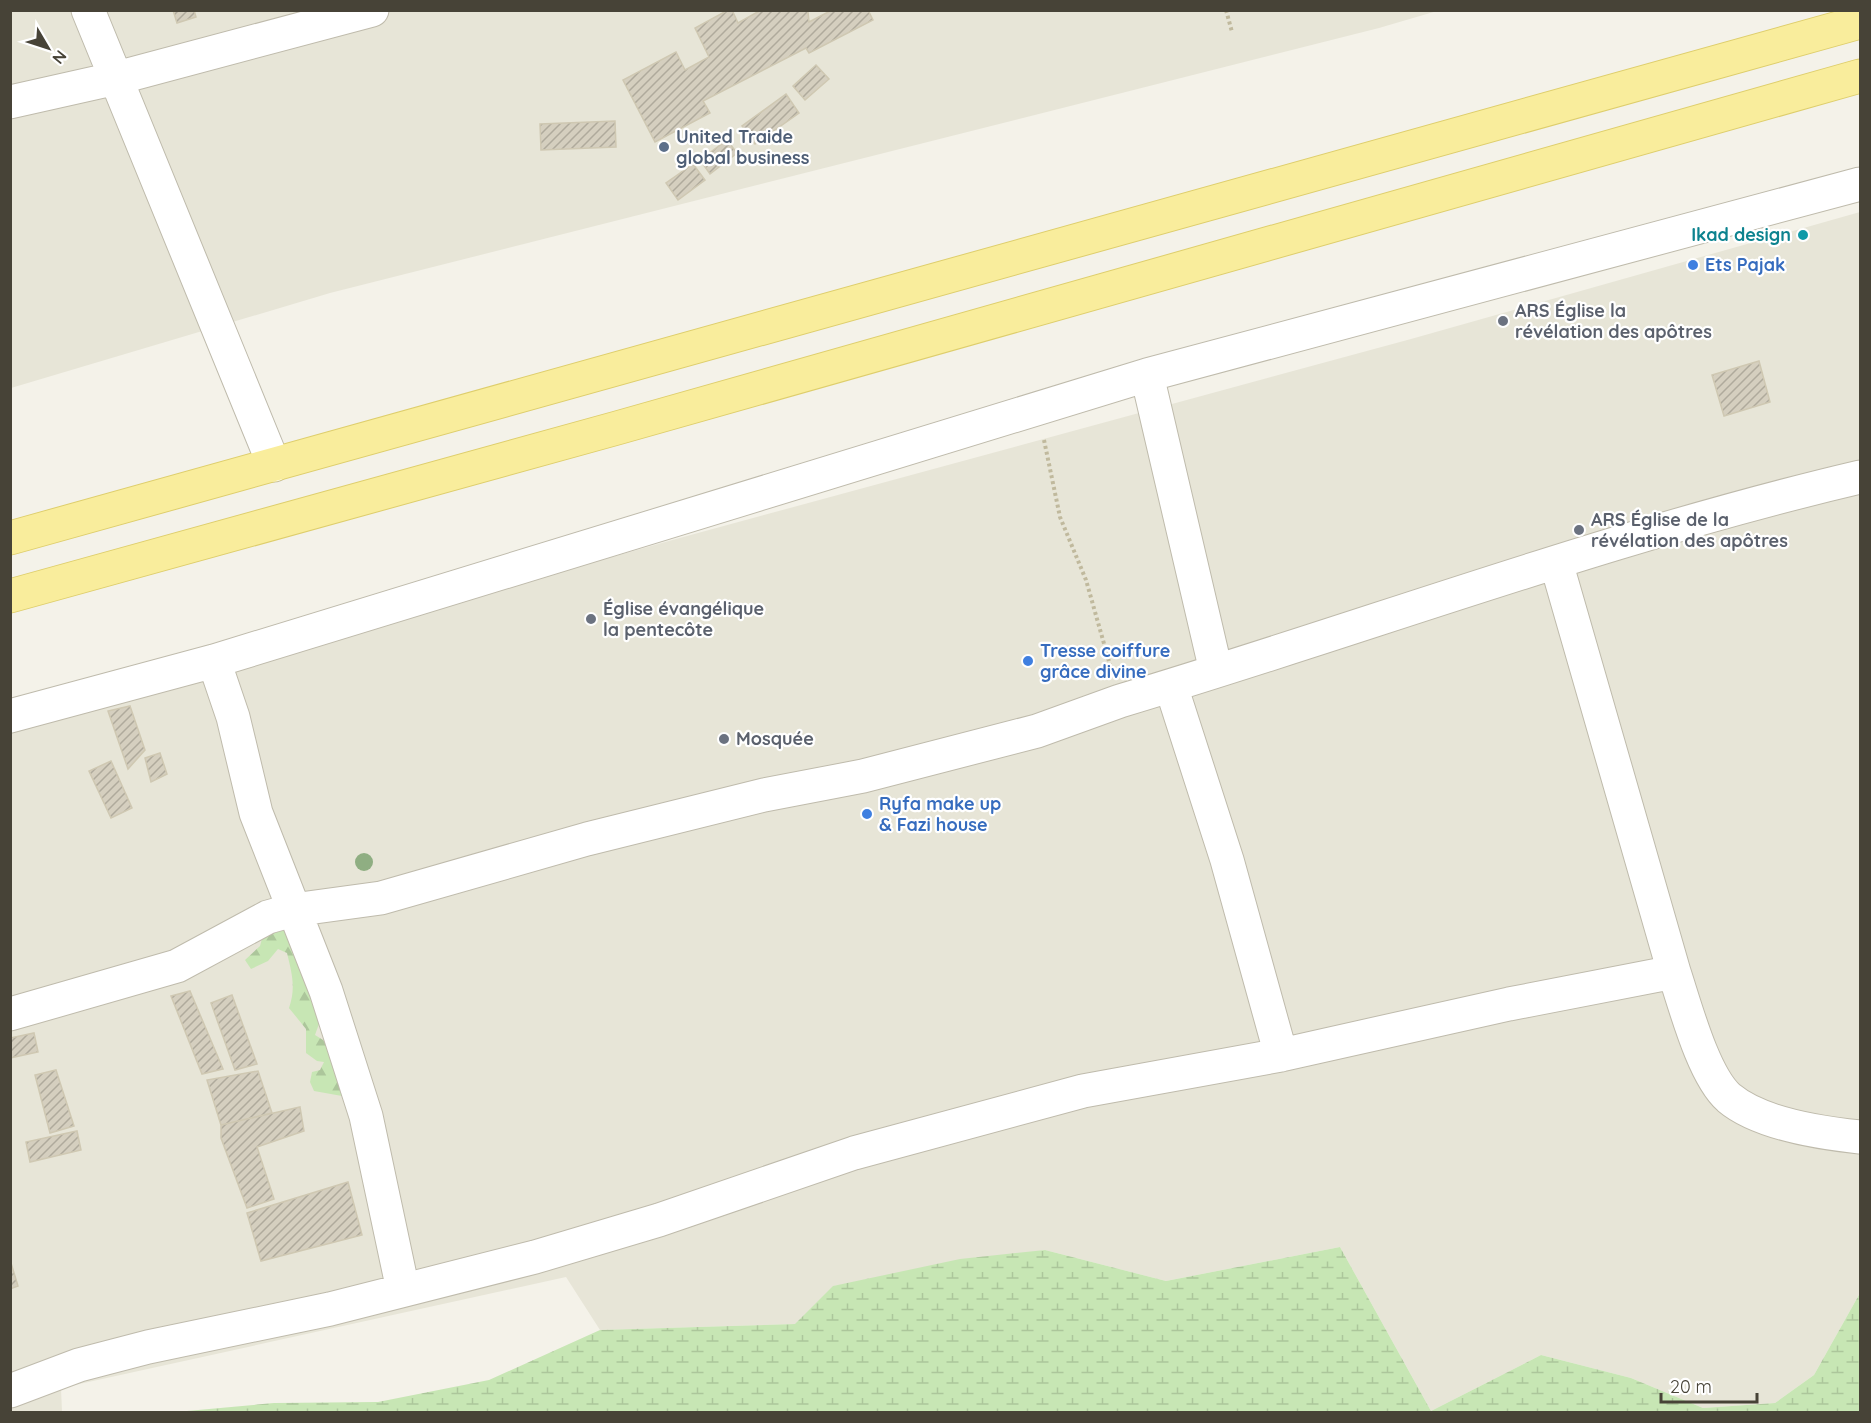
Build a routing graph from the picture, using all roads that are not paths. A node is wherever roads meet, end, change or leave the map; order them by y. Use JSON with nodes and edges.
{"nodes":[{"id":1,"x":88,"y":10,"type":"edge"},
{"id":2,"x":372,"y":10,"type":"edge"},
{"id":3,"x":1860,"y":22,"type":"edge"},
{"id":4,"x":1860,"y":76,"type":"edge"},
{"id":5,"x":117,"y":78,"type":"junction"},
{"id":6,"x":10,"y":102,"type":"edge"},
{"id":7,"x":1860,"y":184,"type":"edge"},
{"id":8,"x":1147,"y":375,"type":"junction"},
{"id":9,"x":274,"y":465,"type":"junction"},
{"id":10,"x":1860,"y":477,"type":"edge"},
{"id":11,"x":10,"y":538,"type":"edge"},
{"id":12,"x":1556,"y":562,"type":"junction"},
{"id":13,"x":10,"y":596,"type":"edge"},
{"id":14,"x":214,"y":661,"type":"junction"},
{"id":15,"x":1216,"y":671,"type":"junction"},
{"id":16,"x":1171,"y":686,"type":"junction"},
{"id":17,"x":10,"y":716,"type":"edge"},
{"id":18,"x":293,"y":910,"type":"junction"},
{"id":19,"x":1674,"y":972,"type":"junction"},
{"id":20,"x":10,"y":1014,"type":"edge"},
{"id":21,"x":1281,"y":1055,"type":"junction"},
{"id":22,"x":1860,"y":1137,"type":"edge"},
{"id":23,"x":403,"y":1290,"type":"junction"},
{"id":24,"x":10,"y":1391,"type":"edge"}],
"edges":[{"from":1,"to":5,"type":"street"},
{"from":2,"to":5,"type":"street"},
{"from":3,"to":9,"type":"main road"},
{"from":4,"to":13,"type":"main road"},
{"from":5,"to":6,"type":"street"},
{"from":5,"to":9,"type":"street"},
{"from":7,"to":8,"type":"street"},
{"from":8,"to":14,"type":"street"},
{"from":8,"to":15,"type":"street"},
{"from":9,"to":11,"type":"main road"},
{"from":10,"to":12,"type":"street"},
{"from":12,"to":15,"type":"street"},
{"from":12,"to":19,"type":"street"},
{"from":14,"to":17,"type":"street"},
{"from":14,"to":18,"type":"street"},
{"from":15,"to":16,"type":"street"},
{"from":16,"to":18,"type":"street"},
{"from":16,"to":21,"type":"street"},
{"from":18,"to":20,"type":"street"},
{"from":18,"to":23,"type":"street"},
{"from":19,"to":21,"type":"street"},
{"from":19,"to":22,"type":"street"},
{"from":21,"to":23,"type":"street"},
{"from":23,"to":24,"type":"street"}]}
